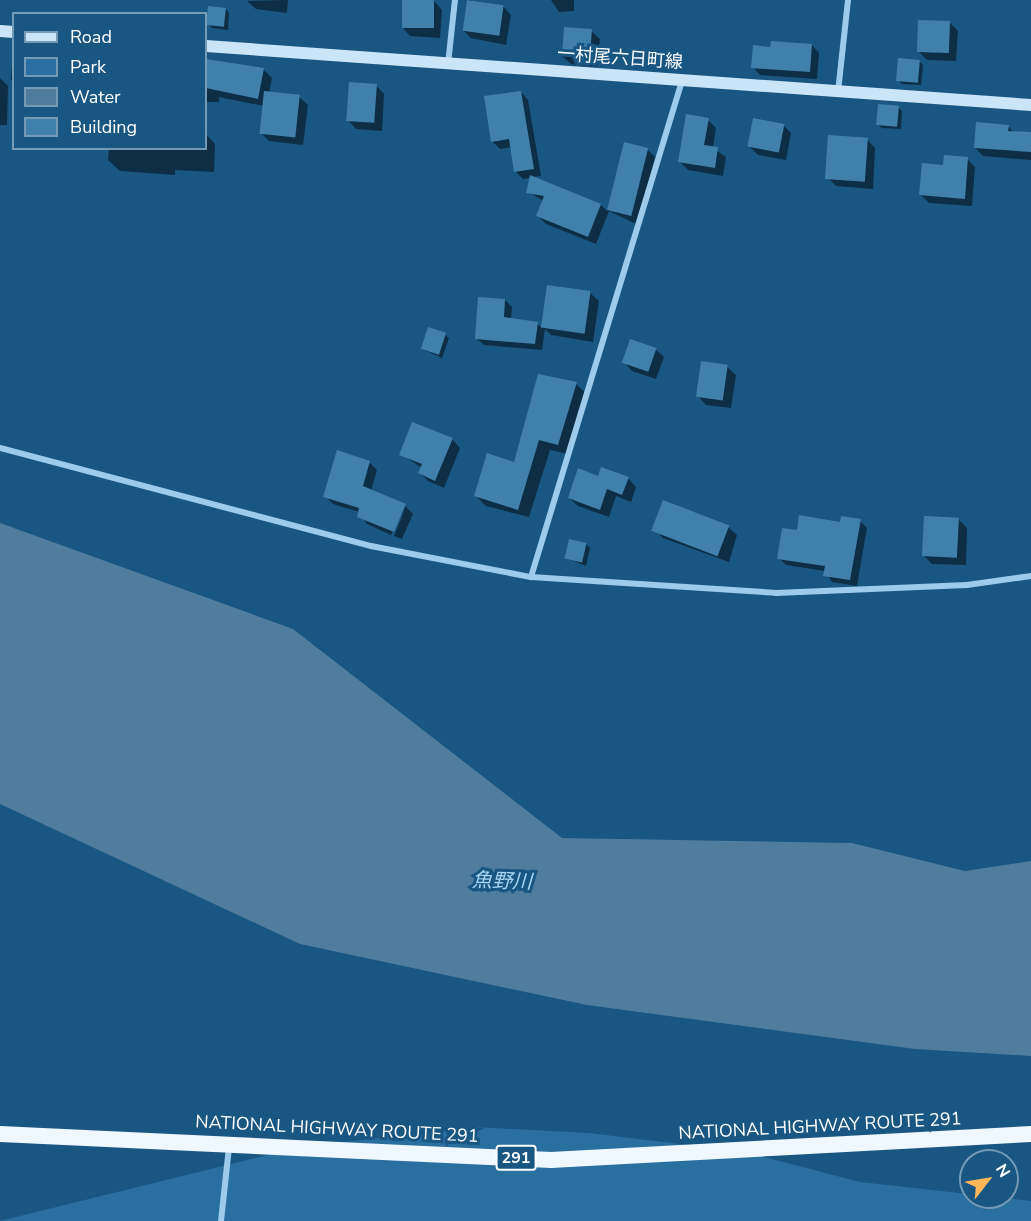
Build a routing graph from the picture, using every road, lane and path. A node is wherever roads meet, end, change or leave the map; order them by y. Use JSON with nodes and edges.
{"nodes":[{"id":1,"x":455,"y":0,"type":"edge"},
{"id":2,"x":848,"y":0,"type":"edge"},
{"id":3,"x":207,"y":46,"type":"edge"},
{"id":4,"x":448,"y":64,"type":"junction"},
{"id":5,"x":681,"y":81,"type":"junction"},
{"id":6,"x":838,"y":92,"type":"junction"},
{"id":7,"x":1031,"y":105,"type":"edge"},
{"id":8,"x":0,"y":448,"type":"edge"},
{"id":9,"x":1031,"y":576,"type":"edge"},
{"id":10,"x":531,"y":577,"type":"junction"},
{"id":11,"x":0,"y":1134,"type":"edge"},
{"id":12,"x":1031,"y":1134,"type":"edge"},
{"id":13,"x":230,"y":1144,"type":"junction"},
{"id":14,"x":220,"y":1221,"type":"edge"}],
"edges":[{"from":1,"to":4,"type":"street"},
{"from":2,"to":6,"type":"street"},
{"from":3,"to":4,"type":"main road","name":"一村尾六日町線"},
{"from":4,"to":5,"type":"main road","name":"一村尾六日町線"},
{"from":5,"to":6,"type":"main road","name":"一村尾六日町線"},
{"from":5,"to":10,"type":"street"},
{"from":6,"to":7,"type":"main road","name":"一村尾六日町線"},
{"from":8,"to":10,"type":"street"},
{"from":9,"to":10,"type":"street"},
{"from":11,"to":13,"type":"highway","name":"NATIONAL HIGHWAY ROUTE 291","number":"291"},
{"from":12,"to":13,"type":"highway","name":"NATIONAL HIGHWAY ROUTE 291","number":"291"},
{"from":13,"to":14,"type":"street"}]}
